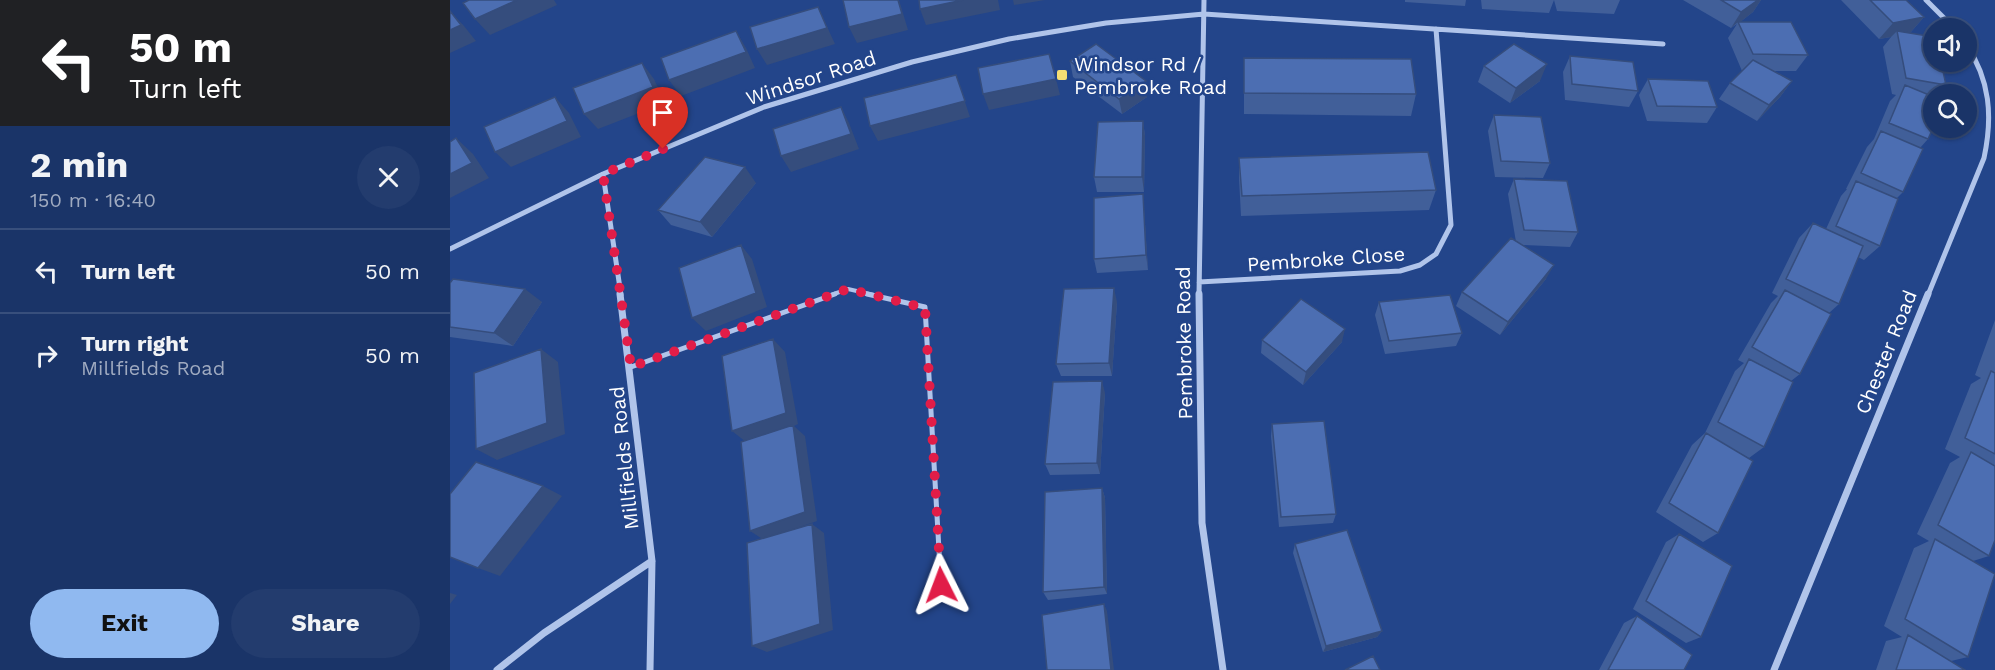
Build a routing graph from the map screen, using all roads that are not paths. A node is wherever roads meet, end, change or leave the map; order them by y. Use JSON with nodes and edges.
{"nodes":[{"id":1,"x":1204,"y":0,"type":"edge"},
{"id":2,"x":1926,"y":0,"type":"edge"},
{"id":3,"x":1204,"y":14,"type":"junction"},
{"id":4,"x":1944,"y":18,"type":"edge"},
{"id":5,"x":1436,"y":29,"type":"junction"},
{"id":6,"x":1663,"y":44,"type":"dead end"},
{"id":7,"x":1977,"y":58,"type":"edge"},
{"id":8,"x":603,"y":174,"type":"junction"},
{"id":9,"x":450,"y":249,"type":"edge"},
{"id":10,"x":1199,"y":282,"type":"junction"},
{"id":11,"x":631,"y":367,"type":"junction"},
{"id":12,"x":652,"y":561,"type":"junction"},
{"id":13,"x":941,"y":585,"type":"dead end"},
{"id":14,"x":497,"y":670,"type":"edge"},
{"id":15,"x":650,"y":670,"type":"edge"},
{"id":16,"x":1223,"y":670,"type":"edge"},
{"id":17,"x":1774,"y":670,"type":"edge"}],
"edges":[{"from":1,"to":3,"type":"street","name":"Pembroke Road"},
{"from":2,"to":4,"type":"street"},
{"from":3,"to":5,"type":"street"},
{"from":3,"to":8,"type":"street","name":"Windsor Road"},
{"from":3,"to":10,"type":"street","name":"Pembroke Road"},
{"from":5,"to":6,"type":"street"},
{"from":5,"to":10,"type":"street","name":"Pembroke Close"},
{"from":7,"to":17,"type":"street","name":"Chester Road"},
{"from":8,"to":9,"type":"street","name":"Windsor Road"},
{"from":8,"to":11,"type":"street","name":"Millfields Road"},
{"from":10,"to":16,"type":"street","name":"Pembroke Road"},
{"from":11,"to":12,"type":"street","name":"Millfields Road"},
{"from":11,"to":13,"type":"lane"},
{"from":12,"to":14,"type":"street"},
{"from":12,"to":15,"type":"street","name":"Millfields Road"}]}
